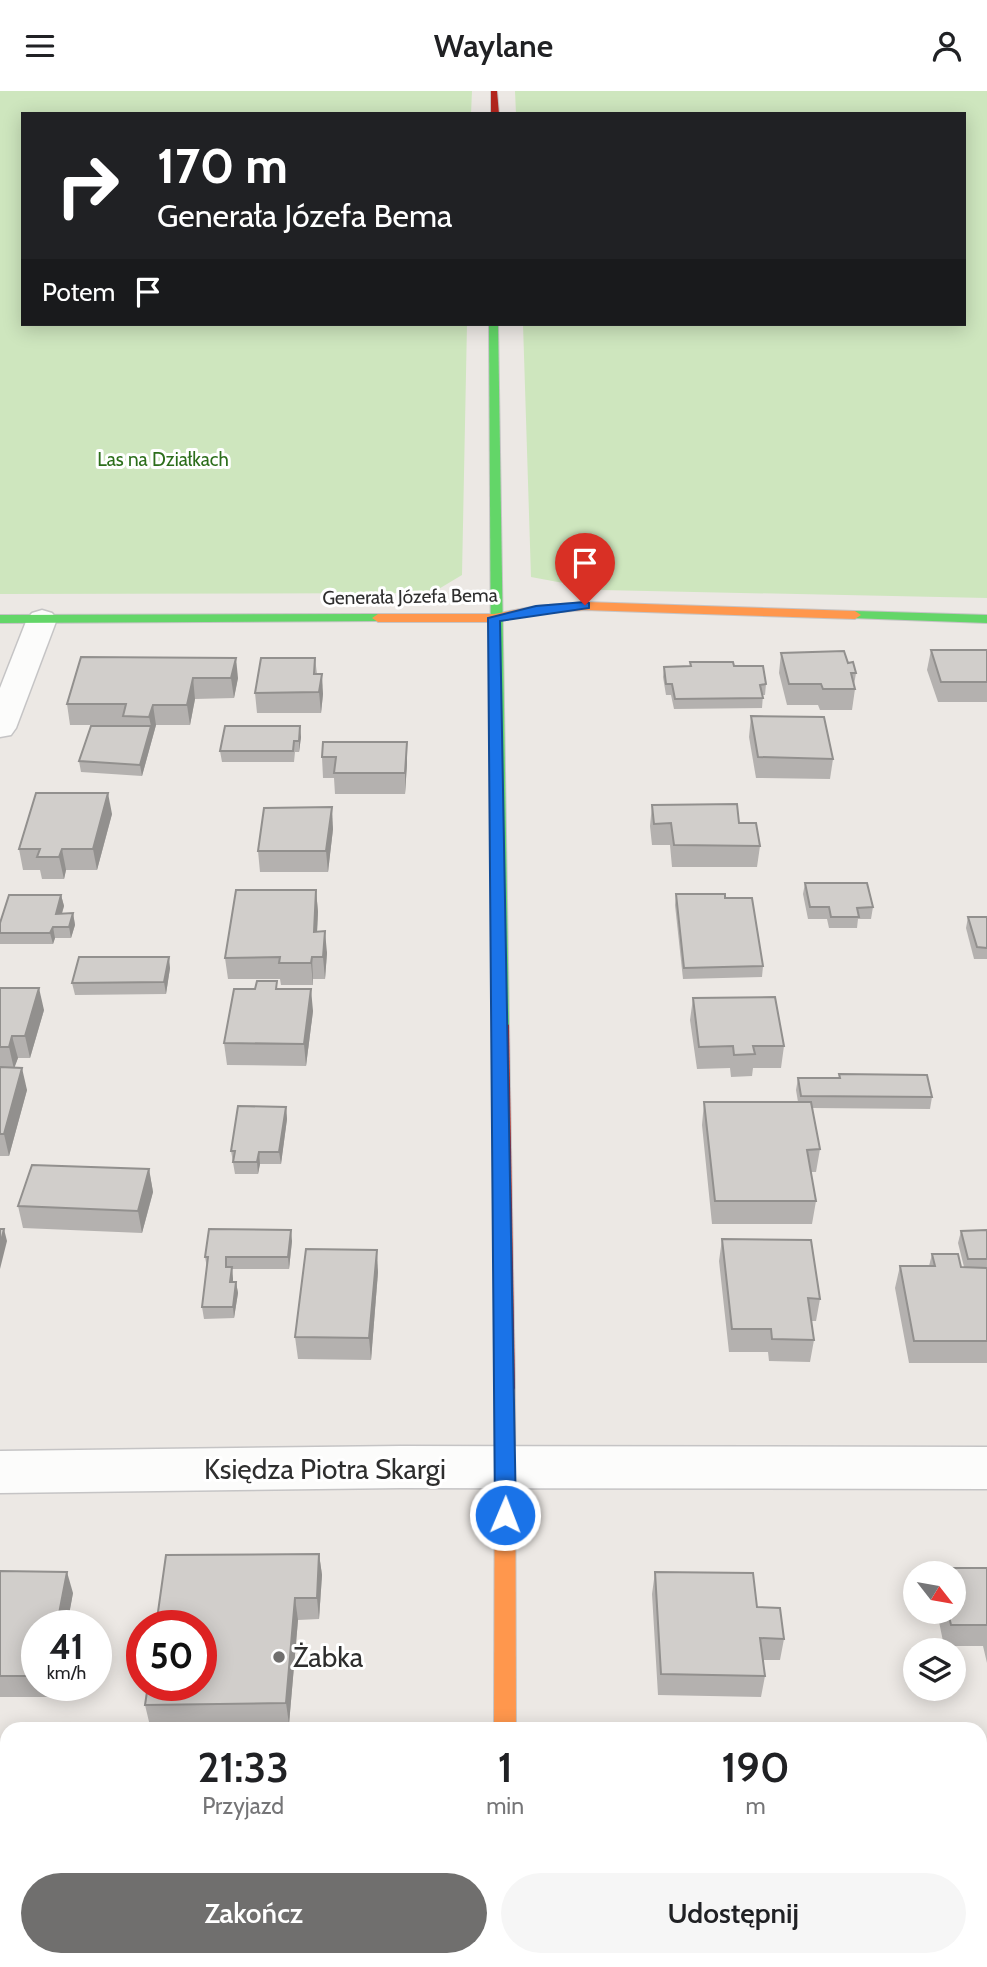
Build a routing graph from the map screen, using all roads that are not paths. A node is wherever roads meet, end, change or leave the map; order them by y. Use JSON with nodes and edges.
{"nodes":[{"id":1,"x":495,"y":91,"type":"edge"},
{"id":2,"x":495,"y":112,"type":"edge"},
{"id":3,"x":492,"y":326,"type":"edge"},
{"id":4,"x":494,"y":618,"type":"junction"},
{"id":5,"x":0,"y":619,"type":"edge"},
{"id":6,"x":42,"y":619,"type":"junction"},
{"id":7,"x":987,"y":619,"type":"edge"},
{"id":8,"x":0,"y":728,"type":"edge"},
{"id":9,"x":506,"y":1467,"type":"junction"},
{"id":10,"x":987,"y":1468,"type":"edge"},
{"id":11,"x":0,"y":1472,"type":"edge"},
{"id":12,"x":505,"y":1722,"type":"edge"}],
"edges":[{"from":1,"to":2,"type":"main road"},
{"from":3,"to":4,"type":"main road"},
{"from":4,"to":6,"type":"main road","name":"Generała Józefa Bema"},
{"from":4,"to":7,"type":"main road","name":"Generała Józefa Bema"},
{"from":4,"to":9,"type":"main road"},
{"from":5,"to":6,"type":"main road","name":"Generała Józefa Bema"},
{"from":6,"to":8,"type":"street"},
{"from":9,"to":10,"type":"street","name":"Księdza Piotra Skargi"},
{"from":9,"to":11,"type":"street","name":"Księdza Piotra Skargi"},
{"from":9,"to":12,"type":"main road"}]}
